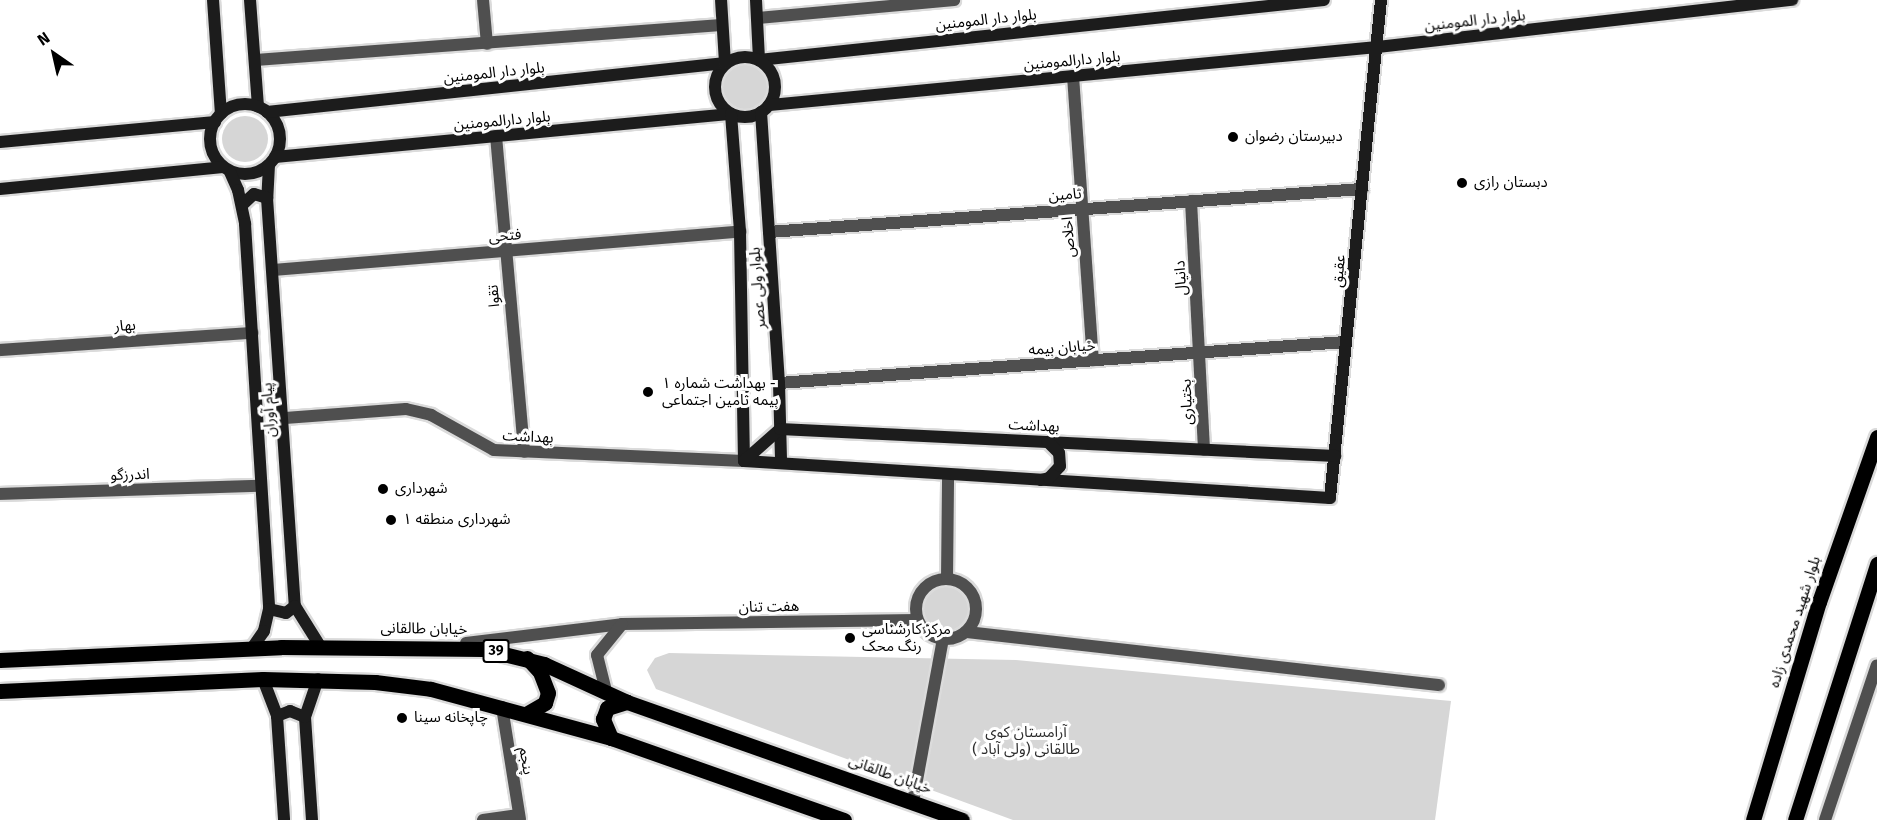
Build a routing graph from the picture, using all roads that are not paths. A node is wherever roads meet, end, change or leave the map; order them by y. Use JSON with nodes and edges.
{"nodes":[{"id":1,"x":213,"y":0,"type":"edge"},
{"id":2,"x":250,"y":0,"type":"edge"},
{"id":3,"x":483,"y":0,"type":"edge"},
{"id":4,"x":721,"y":0,"type":"edge"},
{"id":5,"x":756,"y":0,"type":"edge"},
{"id":6,"x":954,"y":0,"type":"edge"},
{"id":7,"x":1324,"y":0,"type":"edge"},
{"id":8,"x":1381,"y":0,"type":"edge"},
{"id":9,"x":1792,"y":0,"type":"edge"},
{"id":10,"x":864,"y":4,"type":"edge"},
{"id":11,"x":758,"y":18,"type":"junction"},
{"id":12,"x":722,"y":25,"type":"junction"},
{"id":13,"x":487,"y":44,"type":"junction"},
{"id":14,"x":1377,"y":47,"type":"junction"},
{"id":15,"x":255,"y":60,"type":"junction"},
{"id":16,"x":759,"y":60,"type":"junction"},
{"id":17,"x":725,"y":63,"type":"junction"},
{"id":18,"x":1073,"y":76,"type":"junction"},
{"id":19,"x":765,"y":108,"type":"junction"},
{"id":20,"x":263,"y":110,"type":"junction"},
{"id":21,"x":731,"y":114,"type":"junction"},
{"id":22,"x":218,"y":118,"type":"junction"},
{"id":23,"x":496,"y":136,"type":"junction"},
{"id":24,"x":0,"y":142,"type":"edge"},
{"id":25,"x":272,"y":161,"type":"junction"},
{"id":26,"x":227,"y":169,"type":"junction"},
{"id":27,"x":0,"y":189,"type":"edge"},
{"id":28,"x":1362,"y":189,"type":"junction"},
{"id":29,"x":267,"y":198,"type":"junction"},
{"id":30,"x":1191,"y":201,"type":"junction"},
{"id":31,"x":242,"y":205,"type":"junction"},
{"id":32,"x":1082,"y":209,"type":"junction"},
{"id":33,"x":740,"y":232,"type":"junction"},
{"id":34,"x":769,"y":232,"type":"junction"},
{"id":35,"x":505,"y":251,"type":"junction"},
{"id":36,"x":273,"y":270,"type":"junction"},
{"id":37,"x":252,"y":333,"type":"junction"},
{"id":38,"x":1347,"y":342,"type":"junction"},
{"id":39,"x":0,"y":350,"type":"edge"},
{"id":40,"x":1201,"y":353,"type":"junction"},
{"id":41,"x":1093,"y":360,"type":"junction"},
{"id":42,"x":779,"y":383,"type":"junction"},
{"id":43,"x":285,"y":418,"type":"junction"},
{"id":44,"x":780,"y":429,"type":"junction"},
{"id":45,"x":1877,"y":437,"type":"edge"},
{"id":46,"x":1048,"y":442,"type":"junction"},
{"id":47,"x":1204,"y":450,"type":"junction"},
{"id":48,"x":524,"y":452,"type":"junction"},
{"id":49,"x":1335,"y":456,"type":"junction"},
{"id":50,"x":744,"y":460,"type":"junction"},
{"id":51,"x":781,"y":462,"type":"junction"},
{"id":52,"x":948,"y":475,"type":"junction"},
{"id":53,"x":1040,"y":480,"type":"junction"},
{"id":54,"x":261,"y":486,"type":"junction"},
{"id":55,"x":0,"y":494,"type":"edge"},
{"id":56,"x":1330,"y":498,"type":"joint"},
{"id":57,"x":1877,"y":564,"type":"edge"},
{"id":58,"x":947,"y":579,"type":"junction"},
{"id":59,"x":295,"y":606,"type":"junction"},
{"id":60,"x":269,"y":609,"type":"junction"},
{"id":61,"x":917,"y":620,"type":"junction"},
{"id":62,"x":622,"y":624,"type":"junction"},
{"id":63,"x":966,"y":632,"type":"junction"},
{"id":64,"x":943,"y":639,"type":"junction"},
{"id":65,"x":321,"y":646,"type":"junction"},
{"id":66,"x":442,"y":646,"type":"junction"},
{"id":67,"x":252,"y":648,"type":"junction"},
{"id":68,"x":527,"y":658,"type":"junction"},
{"id":69,"x":0,"y":660,"type":"edge"},
{"id":70,"x":1877,"y":665,"type":"edge"},
{"id":71,"x":263,"y":679,"type":"junction"},
{"id":72,"x":318,"y":679,"type":"junction"},
{"id":73,"x":1439,"y":685,"type":"dead end"},
{"id":74,"x":0,"y":691,"type":"edge"},
{"id":75,"x":606,"y":691,"type":"junction"},
{"id":76,"x":627,"y":702,"type":"junction"},
{"id":77,"x":502,"y":707,"type":"junction"},
{"id":78,"x":528,"y":713,"type":"junction"},
{"id":79,"x":277,"y":716,"type":"junction"},
{"id":80,"x":305,"y":717,"type":"junction"},
{"id":81,"x":611,"y":738,"type":"junction"},
{"id":82,"x":913,"y":802,"type":"junction"},
{"id":83,"x":520,"y":818,"type":"edge"},
{"id":84,"x":284,"y":820,"type":"edge"},
{"id":85,"x":312,"y":820,"type":"edge"},
{"id":86,"x":483,"y":820,"type":"edge"},
{"id":87,"x":844,"y":820,"type":"edge"},
{"id":88,"x":962,"y":820,"type":"edge"},
{"id":89,"x":1753,"y":820,"type":"edge"},
{"id":90,"x":1795,"y":820,"type":"edge"},
{"id":91,"x":1825,"y":820,"type":"edge"}],
"edges":[{"from":1,"to":22,"type":"street"},
{"from":2,"to":15,"type":"street"},
{"from":3,"to":13,"type":"street"},
{"from":4,"to":12,"type":"street"},
{"from":5,"to":11,"type":"street"},
{"from":6,"to":10,"type":"street"},
{"from":7,"to":16,"type":"street","name":"بلوار دار المومنین"},
{"from":8,"to":14,"type":"street","name":"عقیق"},
{"from":9,"to":14,"type":"street","name":"بلوار دار المومنین"},
{"from":10,"to":11,"type":"street"},
{"from":11,"to":16,"type":"street"},
{"from":12,"to":13,"type":"street"},
{"from":12,"to":17,"type":"street"},
{"from":13,"to":15,"type":"street"},
{"from":14,"to":18,"type":"street","name":"بلوار دارالمومنین"},
{"from":14,"to":28,"type":"street","name":"عقیق"},
{"from":15,"to":20,"type":"street"},
{"from":16,"to":17,"type":"street"},
{"from":16,"to":19,"type":"street"},
{"from":17,"to":20,"type":"street","name":"بلوار دار المومنین"},
{"from":17,"to":21,"type":"street"},
{"from":18,"to":19,"type":"street","name":"بلوار دارالمومنین"},
{"from":18,"to":32,"type":"street","name":"اخلاص"},
{"from":19,"to":21,"type":"street"},
{"from":19,"to":34,"type":"street","name":"بلوار ولی عصر"},
{"from":20,"to":22,"type":"street"},
{"from":20,"to":25,"type":"street"},
{"from":21,"to":23,"type":"street","name":"بلوار دارالمومنین"},
{"from":21,"to":33,"type":"street","name":"بلوار ولی عصر"},
{"from":22,"to":24,"type":"street"},
{"from":22,"to":26,"type":"street"},
{"from":23,"to":25,"type":"street","name":"بلوار دارالمومنین"},
{"from":23,"to":35,"type":"street","name":"تقوا"},
{"from":25,"to":26,"type":"street"},
{"from":25,"to":29,"type":"street","name":"پیام آوران"},
{"from":26,"to":27,"type":"street"},
{"from":26,"to":31,"type":"street","name":"پیام آوران"},
{"from":28,"to":30,"type":"street","name":"تامین"},
{"from":28,"to":38,"type":"street","name":"عقیق"},
{"from":29,"to":31,"type":"street"},
{"from":29,"to":36,"type":"street","name":"پیام آوران"},
{"from":30,"to":32,"type":"street","name":"تامین"},
{"from":30,"to":40,"type":"street","name":"دانیال"},
{"from":31,"to":37,"type":"street","name":"پیام آوران"},
{"from":32,"to":34,"type":"street","name":"تامین"},
{"from":32,"to":41,"type":"street","name":"اخلاص"},
{"from":33,"to":35,"type":"street","name":"فتحی"},
{"from":33,"to":50,"type":"street","name":"بلوار ولی عصر"},
{"from":34,"to":42,"type":"street","name":"بلوار ولی عصر"},
{"from":35,"to":36,"type":"street","name":"فتحی"},
{"from":35,"to":48,"type":"street","name":"تقوا"},
{"from":36,"to":43,"type":"street","name":"پیام آوران"},
{"from":37,"to":39,"type":"street","name":"بهار"},
{"from":37,"to":54,"type":"street","name":"پیام آوران"},
{"from":38,"to":40,"type":"street","name":"خیابان بیمه"},
{"from":38,"to":49,"type":"street","name":"عقیق"},
{"from":40,"to":41,"type":"street","name":"خیابان بیمه"},
{"from":40,"to":47,"type":"street","name":"بختیاری"},
{"from":41,"to":42,"type":"street","name":"خیابان بیمه"},
{"from":42,"to":44,"type":"street","name":"بلوار ولی عصر"},
{"from":43,"to":48,"type":"street","name":"بهداشت"},
{"from":43,"to":59,"type":"street","name":"پیام آوران"},
{"from":44,"to":46,"type":"street","name":"بهداشت"},
{"from":44,"to":50,"type":"street"},
{"from":44,"to":51,"type":"street","name":"بلوار ولی عصر"},
{"from":45,"to":89,"type":"main road","name":"بلوار شهید محمدی زاده"},
{"from":46,"to":47,"type":"street","name":"بهداشت"},
{"from":46,"to":53,"type":"street"},
{"from":47,"to":49,"type":"street","name":"بهداشت"},
{"from":48,"to":50,"type":"street","name":"بهداشت"},
{"from":49,"to":56,"type":"street","name":"عقیق"},
{"from":50,"to":51,"type":"street","name":"بهداشت"},
{"from":51,"to":52,"type":"street","name":"بهداشت"},
{"from":52,"to":53,"type":"street","name":"بهداشت"},
{"from":52,"to":58,"type":"street"},
{"from":53,"to":56,"type":"street","name":"بهداشت"},
{"from":54,"to":55,"type":"street","name":"اندرزگو"},
{"from":54,"to":60,"type":"street","name":"پیام آوران"},
{"from":57,"to":90,"type":"main road"},
{"from":58,"to":61,"type":"street"},
{"from":58,"to":63,"type":"street"},
{"from":59,"to":60,"type":"street"},
{"from":59,"to":65,"type":"street","name":"پیام آوران"},
{"from":60,"to":67,"type":"street","name":"پیام آوران"},
{"from":61,"to":62,"type":"street","name":"هفت تنان"},
{"from":61,"to":64,"type":"street"},
{"from":62,"to":66,"type":"street","name":"هفت تنان"},
{"from":62,"to":75,"type":"street"},
{"from":63,"to":64,"type":"street"},
{"from":63,"to":73,"type":"street"},
{"from":64,"to":82,"type":"street"},
{"from":65,"to":66,"type":"main road","name":"خیابان طالقانی","number":"39"},
{"from":65,"to":67,"type":"main road","name":"خیابان طالقانی","number":"39"},
{"from":66,"to":68,"type":"main road","name":"خیابان طالقانی","number":"39"},
{"from":67,"to":69,"type":"main road","name":"خیابان طالقانی","number":"39"},
{"from":68,"to":75,"type":"main road","name":"خیابان طالقانی","number":"39"},
{"from":68,"to":78,"type":"main road"},
{"from":70,"to":91,"type":"street"},
{"from":71,"to":72,"type":"main road"},
{"from":71,"to":74,"type":"main road"},
{"from":71,"to":79,"type":"street"},
{"from":72,"to":77,"type":"main road"},
{"from":72,"to":80,"type":"street"},
{"from":75,"to":76,"type":"main road","name":"خیابان طالقانی","number":"39"},
{"from":76,"to":81,"type":"main road"},
{"from":76,"to":82,"type":"main road","name":"خیابان طالقانی","number":"39"},
{"from":77,"to":78,"type":"main road"},
{"from":77,"to":83,"type":"street","name":"پنجم"},
{"from":78,"to":81,"type":"main road"},
{"from":79,"to":80,"type":"street"},
{"from":79,"to":84,"type":"street"},
{"from":80,"to":85,"type":"street"},
{"from":81,"to":87,"type":"main road"},
{"from":82,"to":88,"type":"main road","name":"خیابان طالقانی","number":"39"},
{"from":83,"to":86,"type":"street"}]}
